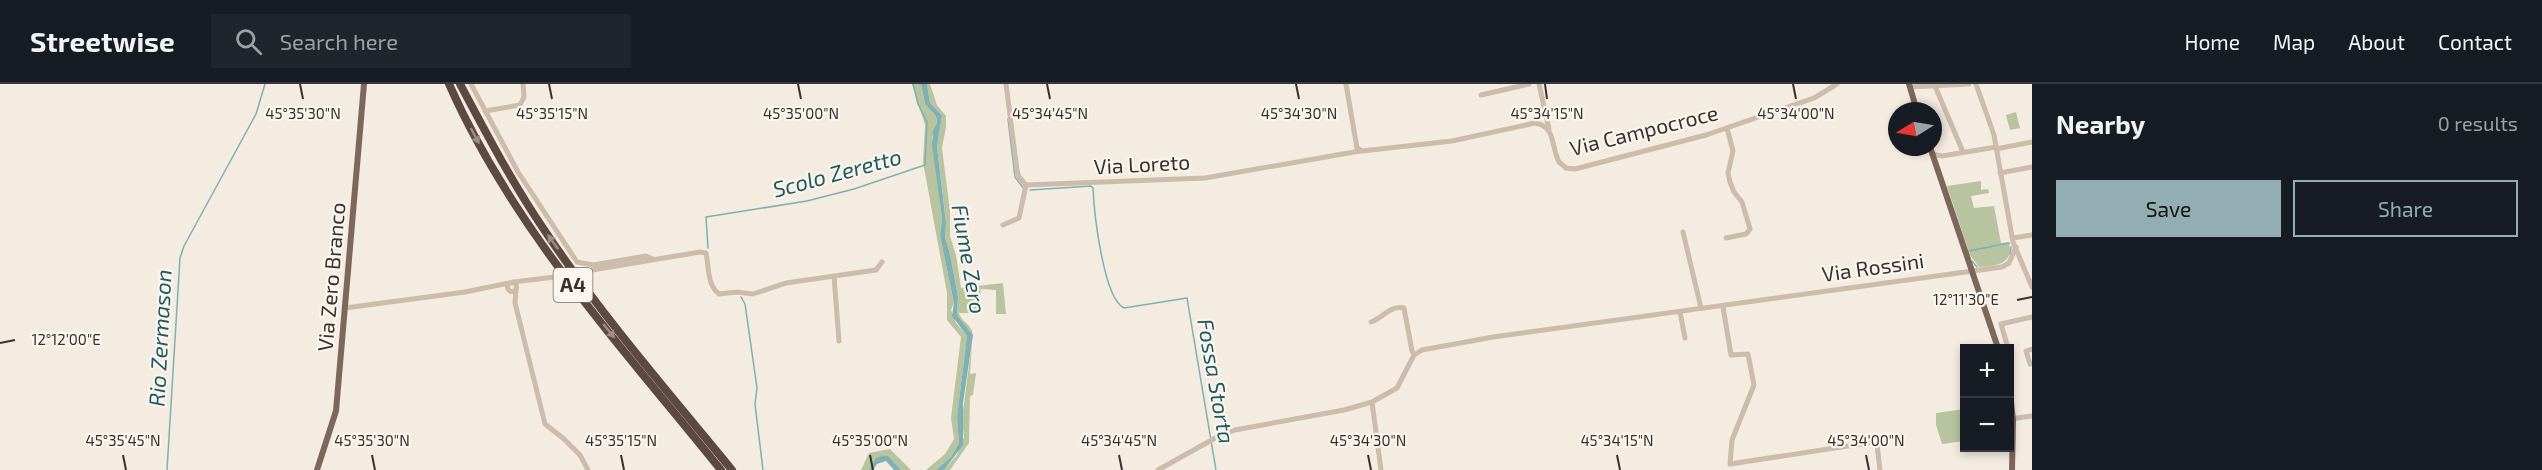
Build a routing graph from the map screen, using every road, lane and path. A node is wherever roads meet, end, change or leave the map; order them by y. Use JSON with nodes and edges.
{"nodes":[{"id":1,"x":364,"y":84,"type":"edge"},
{"id":2,"x":449,"y":84,"type":"edge"},
{"id":3,"x":460,"y":84,"type":"edge"},
{"id":4,"x":471,"y":84,"type":"edge"},
{"id":5,"x":523,"y":84,"type":"edge"},
{"id":6,"x":1346,"y":84,"type":"edge"},
{"id":7,"x":1529,"y":84,"type":"edge"},
{"id":8,"x":1539,"y":84,"type":"edge"},
{"id":9,"x":1837,"y":84,"type":"edge"},
{"id":10,"x":1968,"y":84,"type":"edge"},
{"id":11,"x":1976,"y":84,"type":"edge"},
{"id":12,"x":1909,"y":85,"type":"edge"},
{"id":13,"x":1006,"y":86,"type":"edge"},
{"id":14,"x":1947,"y":86,"type":"junction"},
{"id":15,"x":1935,"y":87,"type":"junction"},
{"id":16,"x":1940,"y":93,"type":"junction"},
{"id":17,"x":1480,"y":95,"type":"dead end"},
{"id":18,"x":1914,"y":102,"type":"edge"},
{"id":19,"x":485,"y":111,"type":"junction"},
{"id":20,"x":1727,"y":128,"type":"junction"},
{"id":21,"x":1550,"y":130,"type":"junction"},
{"id":22,"x":2032,"y":142,"type":"edge"},
{"id":23,"x":1996,"y":148,"type":"junction"},
{"id":24,"x":1362,"y":151,"type":"junction"},
{"id":25,"x":1963,"y":152,"type":"junction"},
{"id":26,"x":1933,"y":156,"type":"edge"},
{"id":27,"x":1942,"y":156,"type":"joint"},
{"id":28,"x":1935,"y":164,"type":"junction"},
{"id":29,"x":2032,"y":167,"type":"edge"},
{"id":30,"x":2000,"y":173,"type":"junction"},
{"id":31,"x":1026,"y":185,"type":"junction"},
{"id":32,"x":1003,"y":225,"type":"dead end"},
{"id":33,"x":1683,"y":232,"type":"dead end"},
{"id":34,"x":2032,"y":235,"type":"edge"},
{"id":35,"x":1726,"y":238,"type":"dead end"},
{"id":36,"x":2013,"y":238,"type":"junction"},
{"id":37,"x":2016,"y":247,"type":"junction"},
{"id":38,"x":653,"y":259,"type":"junction"},
{"id":39,"x":882,"y":262,"type":"dead end"},
{"id":40,"x":592,"y":270,"type":"tunnel mouth"},
{"id":41,"x":1972,"y":271,"type":"junction"},
{"id":42,"x":834,"y":276,"type":"junction"},
{"id":43,"x":555,"y":277,"type":"tunnel mouth"},
{"id":44,"x":2032,"y":287,"type":"edge"},
{"id":45,"x":513,"y":288,"type":"junction"},
{"id":46,"x":1723,"y":306,"type":"junction"},
{"id":47,"x":345,"y":308,"type":"junction"},
{"id":48,"x":1701,"y":308,"type":"junction"},
{"id":49,"x":1680,"y":312,"type":"junction"},
{"id":50,"x":2032,"y":318,"type":"edge"},
{"id":51,"x":1371,"y":322,"type":"dead end"},
{"id":52,"x":1685,"y":338,"type":"dead end"},
{"id":53,"x":839,"y":341,"type":"dead end"},
{"id":54,"x":1997,"y":344,"type":"edge"},
{"id":55,"x":2007,"y":344,"type":"edge"},
{"id":56,"x":2032,"y":349,"type":"edge"},
{"id":57,"x":1414,"y":355,"type":"junction"},
{"id":58,"x":2030,"y":364,"type":"dead end"},
{"id":59,"x":1372,"y":402,"type":"junction"},
{"id":60,"x":2032,"y":416,"type":"edge"},
{"id":61,"x":2014,"y":419,"type":"edge"},
{"id":62,"x":2012,"y":452,"type":"edge"},
{"id":63,"x":317,"y":470,"type":"edge"},
{"id":64,"x":588,"y":470,"type":"edge"},
{"id":65,"x":721,"y":470,"type":"edge"},
{"id":66,"x":732,"y":470,"type":"edge"},
{"id":67,"x":1158,"y":470,"type":"edge"},
{"id":68,"x":1381,"y":470,"type":"edge"},
{"id":69,"x":1880,"y":470,"type":"edge"},
{"id":70,"x":2012,"y":470,"type":"edge"}],
"edges":[{"from":1,"to":47,"type":"main road","name":"Via Zero Branco"},
{"from":2,"to":65,"type":"highway","number":"A4","one_way":true},
{"from":66,"to":3,"type":"highway","number":"A4","one_way":true},
{"from":4,"to":19,"type":"street"},
{"from":5,"to":19,"type":"street"},
{"from":6,"to":24,"type":"street"},
{"from":7,"to":17,"type":"street"},
{"from":8,"to":21,"type":"street","name":"Via Campocroce"},
{"from":9,"to":20,"type":"street","name":"Via Campocroce"},
{"from":10,"to":14,"type":"street"},
{"from":11,"to":23,"type":"street"},
{"from":12,"to":15,"type":"street"},
{"from":12,"to":18,"type":"main road"},
{"from":13,"to":31,"type":"street"},
{"from":14,"to":15,"type":"street"},
{"from":14,"to":16,"type":"street"},
{"from":15,"to":16,"type":"street"},
{"from":16,"to":25,"type":"street"},
{"from":19,"to":38,"type":"street"},
{"from":20,"to":21,"type":"street","name":"Via Campocroce"},
{"from":20,"to":35,"type":"street"},
{"from":21,"to":24,"type":"street","name":"Via Campocroce"},
{"from":22,"to":23,"type":"street"},
{"from":23,"to":25,"type":"street"},
{"from":23,"to":30,"type":"street"},
{"from":24,"to":31,"type":"street","name":"Via Loreto"},
{"from":25,"to":27,"type":"street"},
{"from":26,"to":28,"type":"main road"},
{"from":27,"to":28,"type":"street"},
{"from":28,"to":41,"type":"main road"},
{"from":29,"to":30,"type":"street"},
{"from":30,"to":36,"type":"street"},
{"from":31,"to":32,"type":"street"},
{"from":33,"to":48,"type":"street"},
{"from":34,"to":36,"type":"street"},
{"from":36,"to":37,"type":"street"},
{"from":37,"to":41,"type":"street","name":"Via Rossini"},
{"from":37,"to":44,"type":"street"},
{"from":38,"to":40,"type":"street"},
{"from":38,"to":42,"type":"street"},
{"from":39,"to":42,"type":"street"},
{"from":41,"to":46,"type":"street","name":"Via Rossini"},
{"from":41,"to":54,"type":"main road"},
{"from":42,"to":53,"type":"street"},
{"from":43,"to":45,"type":"street"},
{"from":45,"to":47,"type":"street"},
{"from":45,"to":64,"type":"street"},
{"from":46,"to":48,"type":"street","name":"Via Rossini"},
{"from":46,"to":69,"type":"street"},
{"from":47,"to":63,"type":"main road","name":"Via Zero Branco"},
{"from":48,"to":49,"type":"street","name":"Via Rossini"},
{"from":49,"to":52,"type":"street"},
{"from":49,"to":57,"type":"street","name":"Via Rossini"},
{"from":50,"to":55,"type":"street"},
{"from":51,"to":57,"type":"street"},
{"from":56,"to":58,"type":"street"},
{"from":57,"to":59,"type":"street"},
{"from":59,"to":67,"type":"street"},
{"from":59,"to":68,"type":"street"},
{"from":60,"to":61,"type":"street"},
{"from":62,"to":70,"type":"main road"}]}
